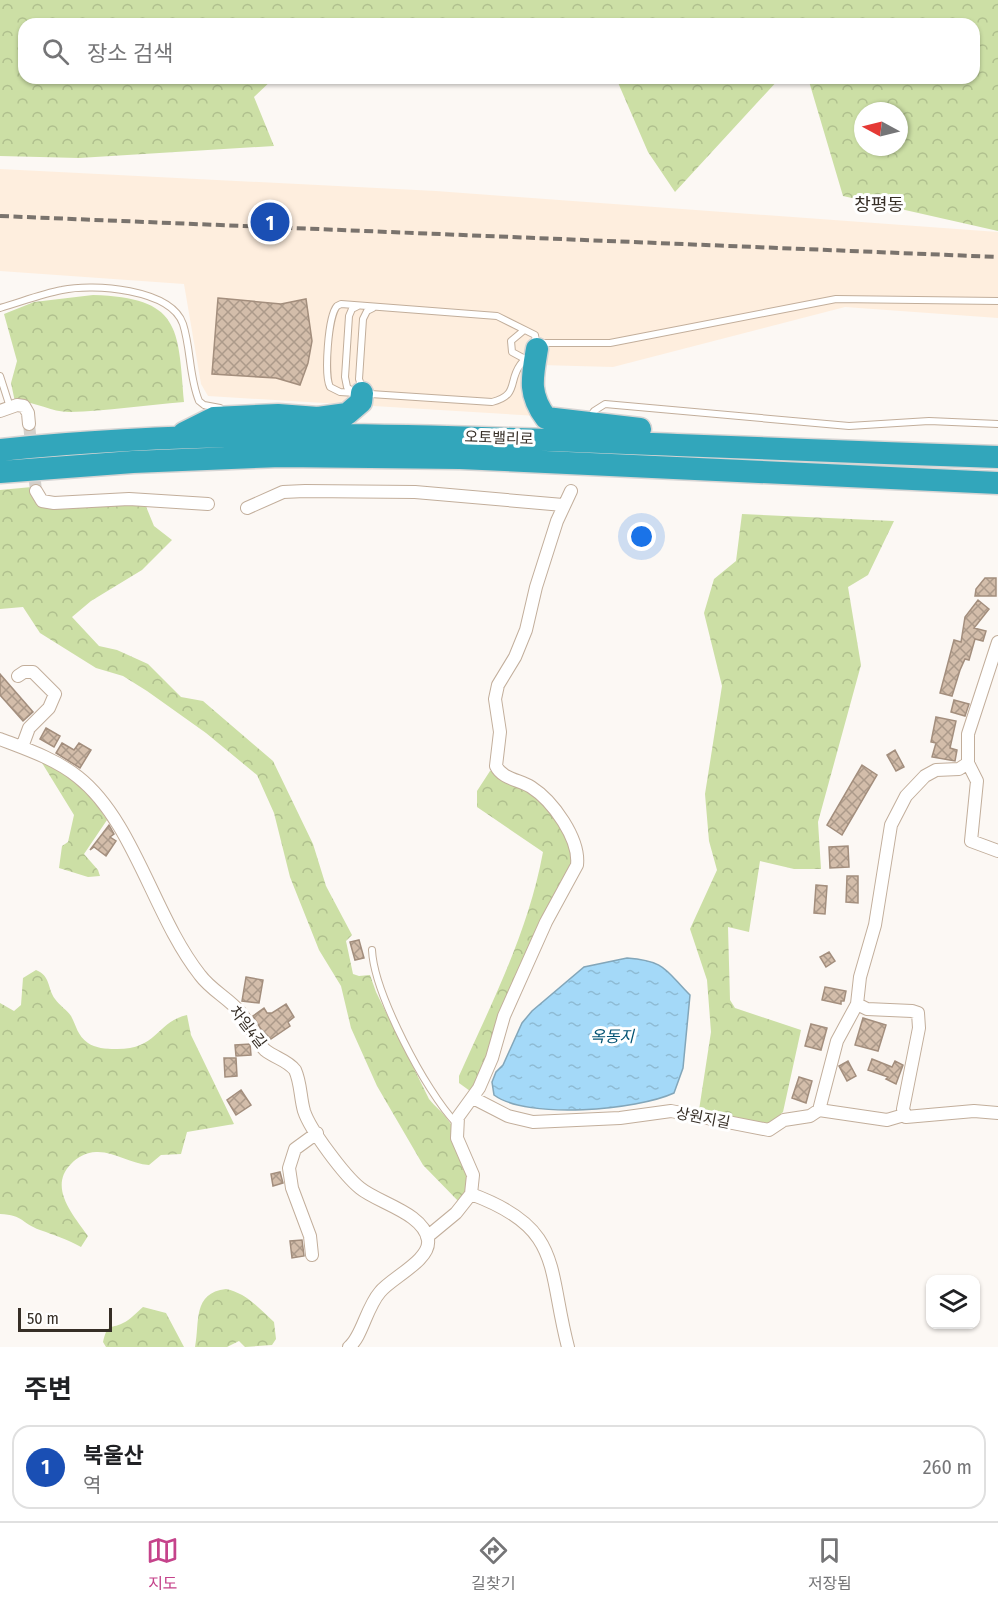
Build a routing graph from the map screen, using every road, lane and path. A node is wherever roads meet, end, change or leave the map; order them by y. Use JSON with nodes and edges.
{"nodes":[{"id":1,"x":998,"y":301,"type":"edge"},
{"id":2,"x":358,"y":305,"type":"junction"},
{"id":3,"x":0,"y":307,"type":"edge"},
{"id":4,"x":376,"y":307,"type":"junction"},
{"id":5,"x":523,"y":331,"type":"junction"},
{"id":6,"x":533,"y":350,"type":"junction"},
{"id":7,"x":0,"y":376,"type":"edge"},
{"id":8,"x":353,"y":397,"type":"junction"},
{"id":9,"x":230,"y":408,"type":"dead end"},
{"id":10,"x":241,"y":408,"type":"dead end"},
{"id":11,"x":5,"y":409,"type":"edge"},
{"id":12,"x":589,"y":420,"type":"dead end"},
{"id":13,"x":29,"y":424,"type":"tunnel mouth"},
{"id":14,"x":998,"y":424,"type":"edge"},
{"id":15,"x":173,"y":437,"type":"junction"},
{"id":16,"x":0,"y":450,"type":"edge"},
{"id":17,"x":796,"y":450,"type":"junction"},
{"id":18,"x":998,"y":457,"type":"edge"},
{"id":19,"x":0,"y":472,"type":"edge"},
{"id":20,"x":998,"y":483,"type":"edge"},
{"id":21,"x":36,"y":491,"type":"dead end"},
{"id":22,"x":571,"y":491,"type":"dead end"},
{"id":23,"x":208,"y":504,"type":"dead end"},
{"id":24,"x":563,"y":506,"type":"junction"},
{"id":25,"x":247,"y":508,"type":"dead end"},
{"id":26,"x":998,"y":642,"type":"edge"},
{"id":27,"x":18,"y":676,"type":"dead end"},
{"id":28,"x":0,"y":739,"type":"edge"},
{"id":29,"x":22,"y":747,"type":"junction"},
{"id":30,"x":968,"y":763,"type":"junction"},
{"id":31,"x":998,"y":851,"type":"edge"},
{"id":32,"x":372,"y":950,"type":"dead end"},
{"id":33,"x":857,"y":1004,"type":"junction"},
{"id":34,"x":473,"y":1098,"type":"junction"},
{"id":35,"x":819,"y":1110,"type":"junction"},
{"id":36,"x":998,"y":1113,"type":"edge"},
{"id":37,"x":904,"y":1115,"type":"junction"},
{"id":38,"x":456,"y":1123,"type":"junction"},
{"id":39,"x":317,"y":1133,"type":"junction"},
{"id":40,"x":471,"y":1194,"type":"junction"},
{"id":41,"x":427,"y":1237,"type":"junction"},
{"id":42,"x":312,"y":1255,"type":"dead end"},
{"id":43,"x":349,"y":1347,"type":"edge"},
{"id":44,"x":568,"y":1347,"type":"edge"}],
"edges":[{"from":1,"to":6,"type":"lane"},
{"from":2,"to":4,"type":"lane"},
{"from":2,"to":8,"type":"lane"},
{"from":2,"to":8,"type":"lane"},
{"from":3,"to":9,"type":"lane"},
{"from":4,"to":5,"type":"lane"},
{"from":4,"to":8,"type":"lane"},
{"from":5,"to":6,"type":"lane"},
{"from":5,"to":6,"type":"lane"},
{"from":6,"to":8,"type":"lane"},
{"from":6,"to":17,"type":"highway"},
{"from":7,"to":11,"type":"lane"},
{"from":8,"to":10,"type":"lane"},
{"from":8,"to":15,"type":"highway"},
{"from":11,"to":13,"type":"street"},
{"from":12,"to":14,"type":"lane"},
{"from":15,"to":16,"type":"highway","name":"오토밸리로"},
{"from":15,"to":17,"type":"highway","name":"오토밸리로"},
{"from":17,"to":18,"type":"highway","name":"오토밸리로"},
{"from":19,"to":20,"type":"highway","name":"오토밸리로"},
{"from":21,"to":23,"type":"street"},
{"from":22,"to":24,"type":"street"},
{"from":24,"to":25,"type":"street"},
{"from":24,"to":34,"type":"street"},
{"from":26,"to":30,"type":"street"},
{"from":27,"to":29,"type":"street"},
{"from":28,"to":29,"type":"street","name":"차일4길"},
{"from":29,"to":39,"type":"street","name":"차일4길"},
{"from":30,"to":31,"type":"street"},
{"from":30,"to":33,"type":"street"},
{"from":32,"to":38,"type":"lane"},
{"from":33,"to":35,"type":"street"},
{"from":33,"to":37,"type":"street"},
{"from":34,"to":35,"type":"street","name":"상원지길"},
{"from":34,"to":38,"type":"street"},
{"from":35,"to":37,"type":"street"},
{"from":36,"to":37,"type":"street"},
{"from":38,"to":40,"type":"street"},
{"from":39,"to":41,"type":"street","name":"차일4길"},
{"from":39,"to":42,"type":"street"},
{"from":40,"to":41,"type":"street"},
{"from":40,"to":44,"type":"street"},
{"from":41,"to":43,"type":"street"}]}
